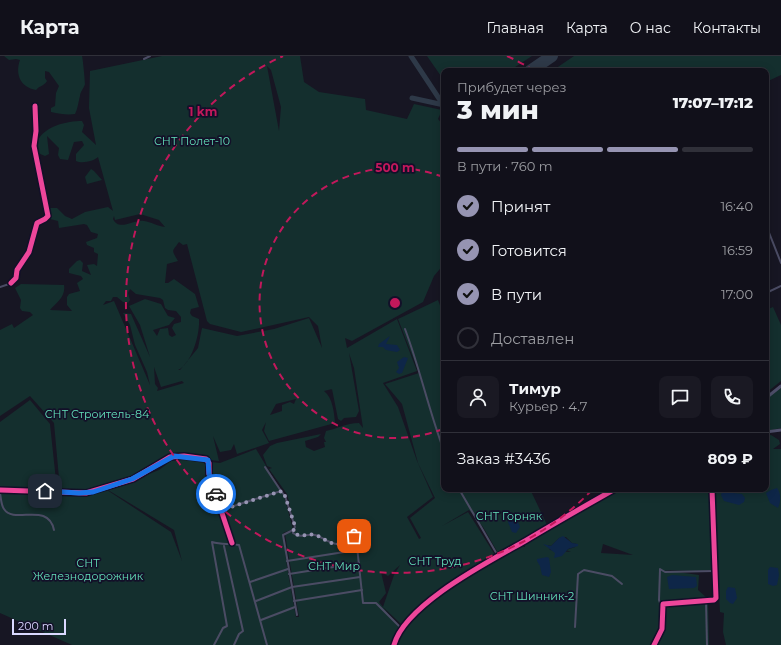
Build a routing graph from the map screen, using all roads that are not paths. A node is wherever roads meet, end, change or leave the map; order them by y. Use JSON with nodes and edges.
{"nodes":[{"id":1,"x":150,"y":56,"type":"edge"},
{"id":2,"x":144,"y":59,"type":"dead end"},
{"id":3,"x":35,"y":106,"type":"dead end"},
{"id":4,"x":769,"y":232,"type":"edge"},
{"id":5,"x":781,"y":262,"type":"edge"},
{"id":6,"x":781,"y":286,"type":"edge"},
{"id":7,"x":0,"y":287,"type":"edge"},
{"id":8,"x":769,"y":292,"type":"edge"},
{"id":9,"x":405,"y":329,"type":"dead end"},
{"id":10,"x":781,"y":386,"type":"edge"},
{"id":11,"x":769,"y":396,"type":"edge"},
{"id":12,"x":781,"y":430,"type":"edge"},
{"id":13,"x":769,"y":432,"type":"edge"},
{"id":14,"x":441,"y":442,"type":"edge"},
{"id":15,"x":265,"y":467,"type":"dead end"},
{"id":16,"x":0,"y":490,"type":"edge"},
{"id":17,"x":282,"y":491,"type":"junction"},
{"id":18,"x":461,"y":492,"type":"edge"},
{"id":19,"x":611,"y":492,"type":"edge"},
{"id":20,"x":712,"y":492,"type":"edge"},
{"id":21,"x":0,"y":493,"type":"edge"},
{"id":22,"x":221,"y":510,"type":"junction"},
{"id":23,"x":54,"y":530,"type":"dead end"},
{"id":24,"x":293,"y":530,"type":"junction"},
{"id":25,"x":232,"y":543,"type":"junction"},
{"id":26,"x":224,"y":546,"type":"junction"},
{"id":27,"x":358,"y":550,"type":"junction"},
{"id":28,"x":498,"y":556,"type":"junction"},
{"id":29,"x":287,"y":561,"type":"junction"},
{"id":30,"x":359,"y":563,"type":"junction"},
{"id":31,"x":288,"y":569,"type":"junction"},
{"id":32,"x":714,"y":571,"type":"junction"},
{"id":33,"x":289,"y":574,"type":"junction"},
{"id":34,"x":360,"y":577,"type":"junction"},
{"id":35,"x":250,"y":582,"type":"junction"},
{"id":36,"x":622,"y":584,"type":"dead end"},
{"id":37,"x":292,"y":587,"type":"junction"},
{"id":38,"x":362,"y":590,"type":"junction"},
{"id":39,"x":706,"y":600,"type":"junction"},
{"id":40,"x":256,"y":601,"type":"junction"},
{"id":41,"x":294,"y":601,"type":"junction"},
{"id":42,"x":665,"y":602,"type":"junction"},
{"id":43,"x":296,"y":607,"type":"junction"},
{"id":44,"x":297,"y":615,"type":"dead end"},
{"id":45,"x":261,"y":620,"type":"junction"},
{"id":46,"x":575,"y":627,"type":"dead end"},
{"id":47,"x":402,"y":629,"type":"junction"},
{"id":48,"x":214,"y":645,"type":"edge"},
{"id":49,"x":234,"y":645,"type":"edge"},
{"id":50,"x":267,"y":645,"type":"edge"},
{"id":51,"x":394,"y":645,"type":"edge"},
{"id":52,"x":654,"y":645,"type":"edge"},
{"id":53,"x":707,"y":645,"type":"edge"}],
"edges":[{"from":1,"to":2,"type":"street"},
{"from":3,"to":7,"type":"street"},
{"from":4,"to":5,"type":"street"},
{"from":6,"to":8,"type":"street"},
{"from":9,"to":14,"type":"street"},
{"from":10,"to":11,"type":"street"},
{"from":12,"to":13,"type":"street"},
{"from":15,"to":17,"type":"street"},
{"from":16,"to":22,"type":"street"},
{"from":17,"to":22,"type":"street"},
{"from":17,"to":24,"type":"street"},
{"from":18,"to":28,"type":"street"},
{"from":19,"to":28,"type":"street"},
{"from":20,"to":32,"type":"street"},
{"from":21,"to":23,"type":"street"},
{"from":22,"to":25,"type":"street"},
{"from":24,"to":27,"type":"street"},
{"from":24,"to":29,"type":"street"},
{"from":25,"to":26,"type":"street"},
{"from":25,"to":35,"type":"street"},
{"from":26,"to":48,"type":"street"},
{"from":26,"to":49,"type":"street"},
{"from":27,"to":29,"type":"street"},
{"from":27,"to":30,"type":"street"},
{"from":28,"to":47,"type":"street"},
{"from":29,"to":31,"type":"street"},
{"from":30,"to":33,"type":"street"},
{"from":30,"to":34,"type":"street"},
{"from":31,"to":33,"type":"street"},
{"from":31,"to":35,"type":"street"},
{"from":32,"to":39,"type":"street"},
{"from":32,"to":42,"type":"street"},
{"from":33,"to":37,"type":"street"},
{"from":34,"to":37,"type":"street"},
{"from":34,"to":38,"type":"street"},
{"from":35,"to":40,"type":"street"},
{"from":36,"to":46,"type":"street"},
{"from":37,"to":40,"type":"street"},
{"from":37,"to":41,"type":"street"},
{"from":38,"to":41,"type":"street"},
{"from":38,"to":47,"type":"street"},
{"from":39,"to":42,"type":"street"},
{"from":39,"to":53,"type":"street"},
{"from":40,"to":45,"type":"street"},
{"from":41,"to":43,"type":"street"},
{"from":42,"to":52,"type":"street"},
{"from":43,"to":44,"type":"street"},
{"from":43,"to":45,"type":"street"},
{"from":45,"to":50,"type":"street"},
{"from":47,"to":51,"type":"street"}]}
